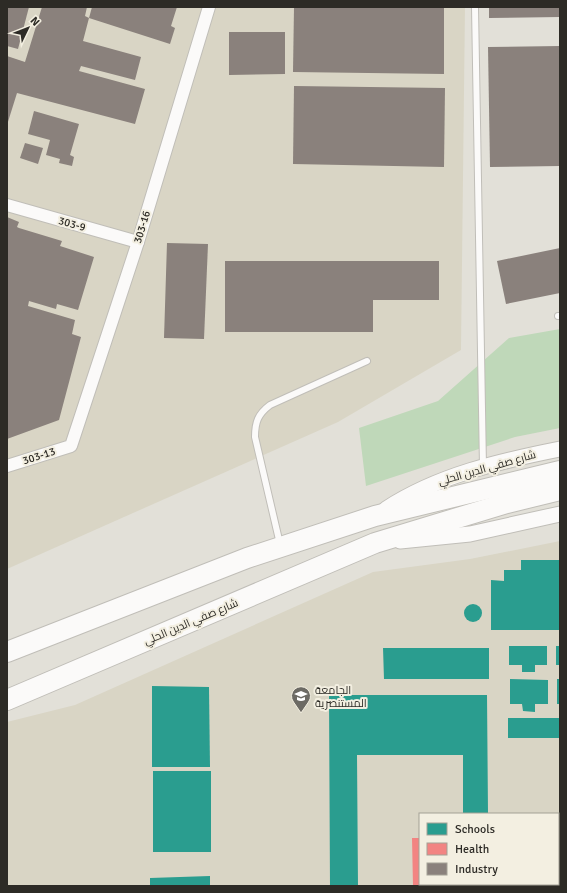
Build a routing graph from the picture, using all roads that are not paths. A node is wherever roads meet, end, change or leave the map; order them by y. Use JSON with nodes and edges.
{"nodes":[{"id":1,"x":209,"y":7,"type":"edge"},
{"id":2,"x":475,"y":7,"type":"edge"},
{"id":3,"x":7,"y":206,"type":"edge"},
{"id":4,"x":138,"y":242,"type":"junction"},
{"id":5,"x":367,"y":361,"type":"dead end"},
{"id":6,"x":71,"y":446,"type":"joint"},
{"id":7,"x":560,"y":449,"type":"edge"},
{"id":8,"x":7,"y":466,"type":"edge"},
{"id":9,"x":483,"y":468,"type":"junction"},
{"id":10,"x":560,"y":471,"type":"edge"},
{"id":11,"x":560,"y":490,"type":"edge"},
{"id":12,"x":503,"y":494,"type":"junction"},
{"id":13,"x":560,"y":514,"type":"edge"},
{"id":14,"x":375,"y":516,"type":"junction"},
{"id":15,"x":375,"y":543,"type":"junction"},
{"id":16,"x":280,"y":547,"type":"junction"},
{"id":17,"x":7,"y":652,"type":"edge"},
{"id":18,"x":7,"y":700,"type":"edge"}],
"edges":[{"from":1,"to":4,"type":"street","name":"303-16"},
{"from":2,"to":9,"type":"lane"},
{"from":3,"to":4,"type":"street","name":"303-9"},
{"from":4,"to":6,"type":"street","name":"303-16"},
{"from":5,"to":16,"type":"lane"},
{"from":6,"to":8,"type":"street","name":"303-13"},
{"from":7,"to":9,"type":"street","name":"شارع صفي الدين الحلي"},
{"from":9,"to":14,"type":"street","name":"شارع صفي الدين الحلي"},
{"from":10,"to":12,"type":"main road"},
{"from":11,"to":12,"type":"main road"},
{"from":12,"to":14,"type":"main road","name":"شارع صفي الدين الحلي"},
{"from":12,"to":15,"type":"main road","name":"شارع صفي الدين الحلي"},
{"from":13,"to":15,"type":"street","name":"شارع صفي الدين الحلي"},
{"from":14,"to":16,"type":"main road","name":"شارع صفي الدين الحلي"},
{"from":15,"to":18,"type":"main road","name":"شارع صفي الدين الحلي"},
{"from":16,"to":17,"type":"main road","name":"شارع صفي الدين الحلي"}]}
